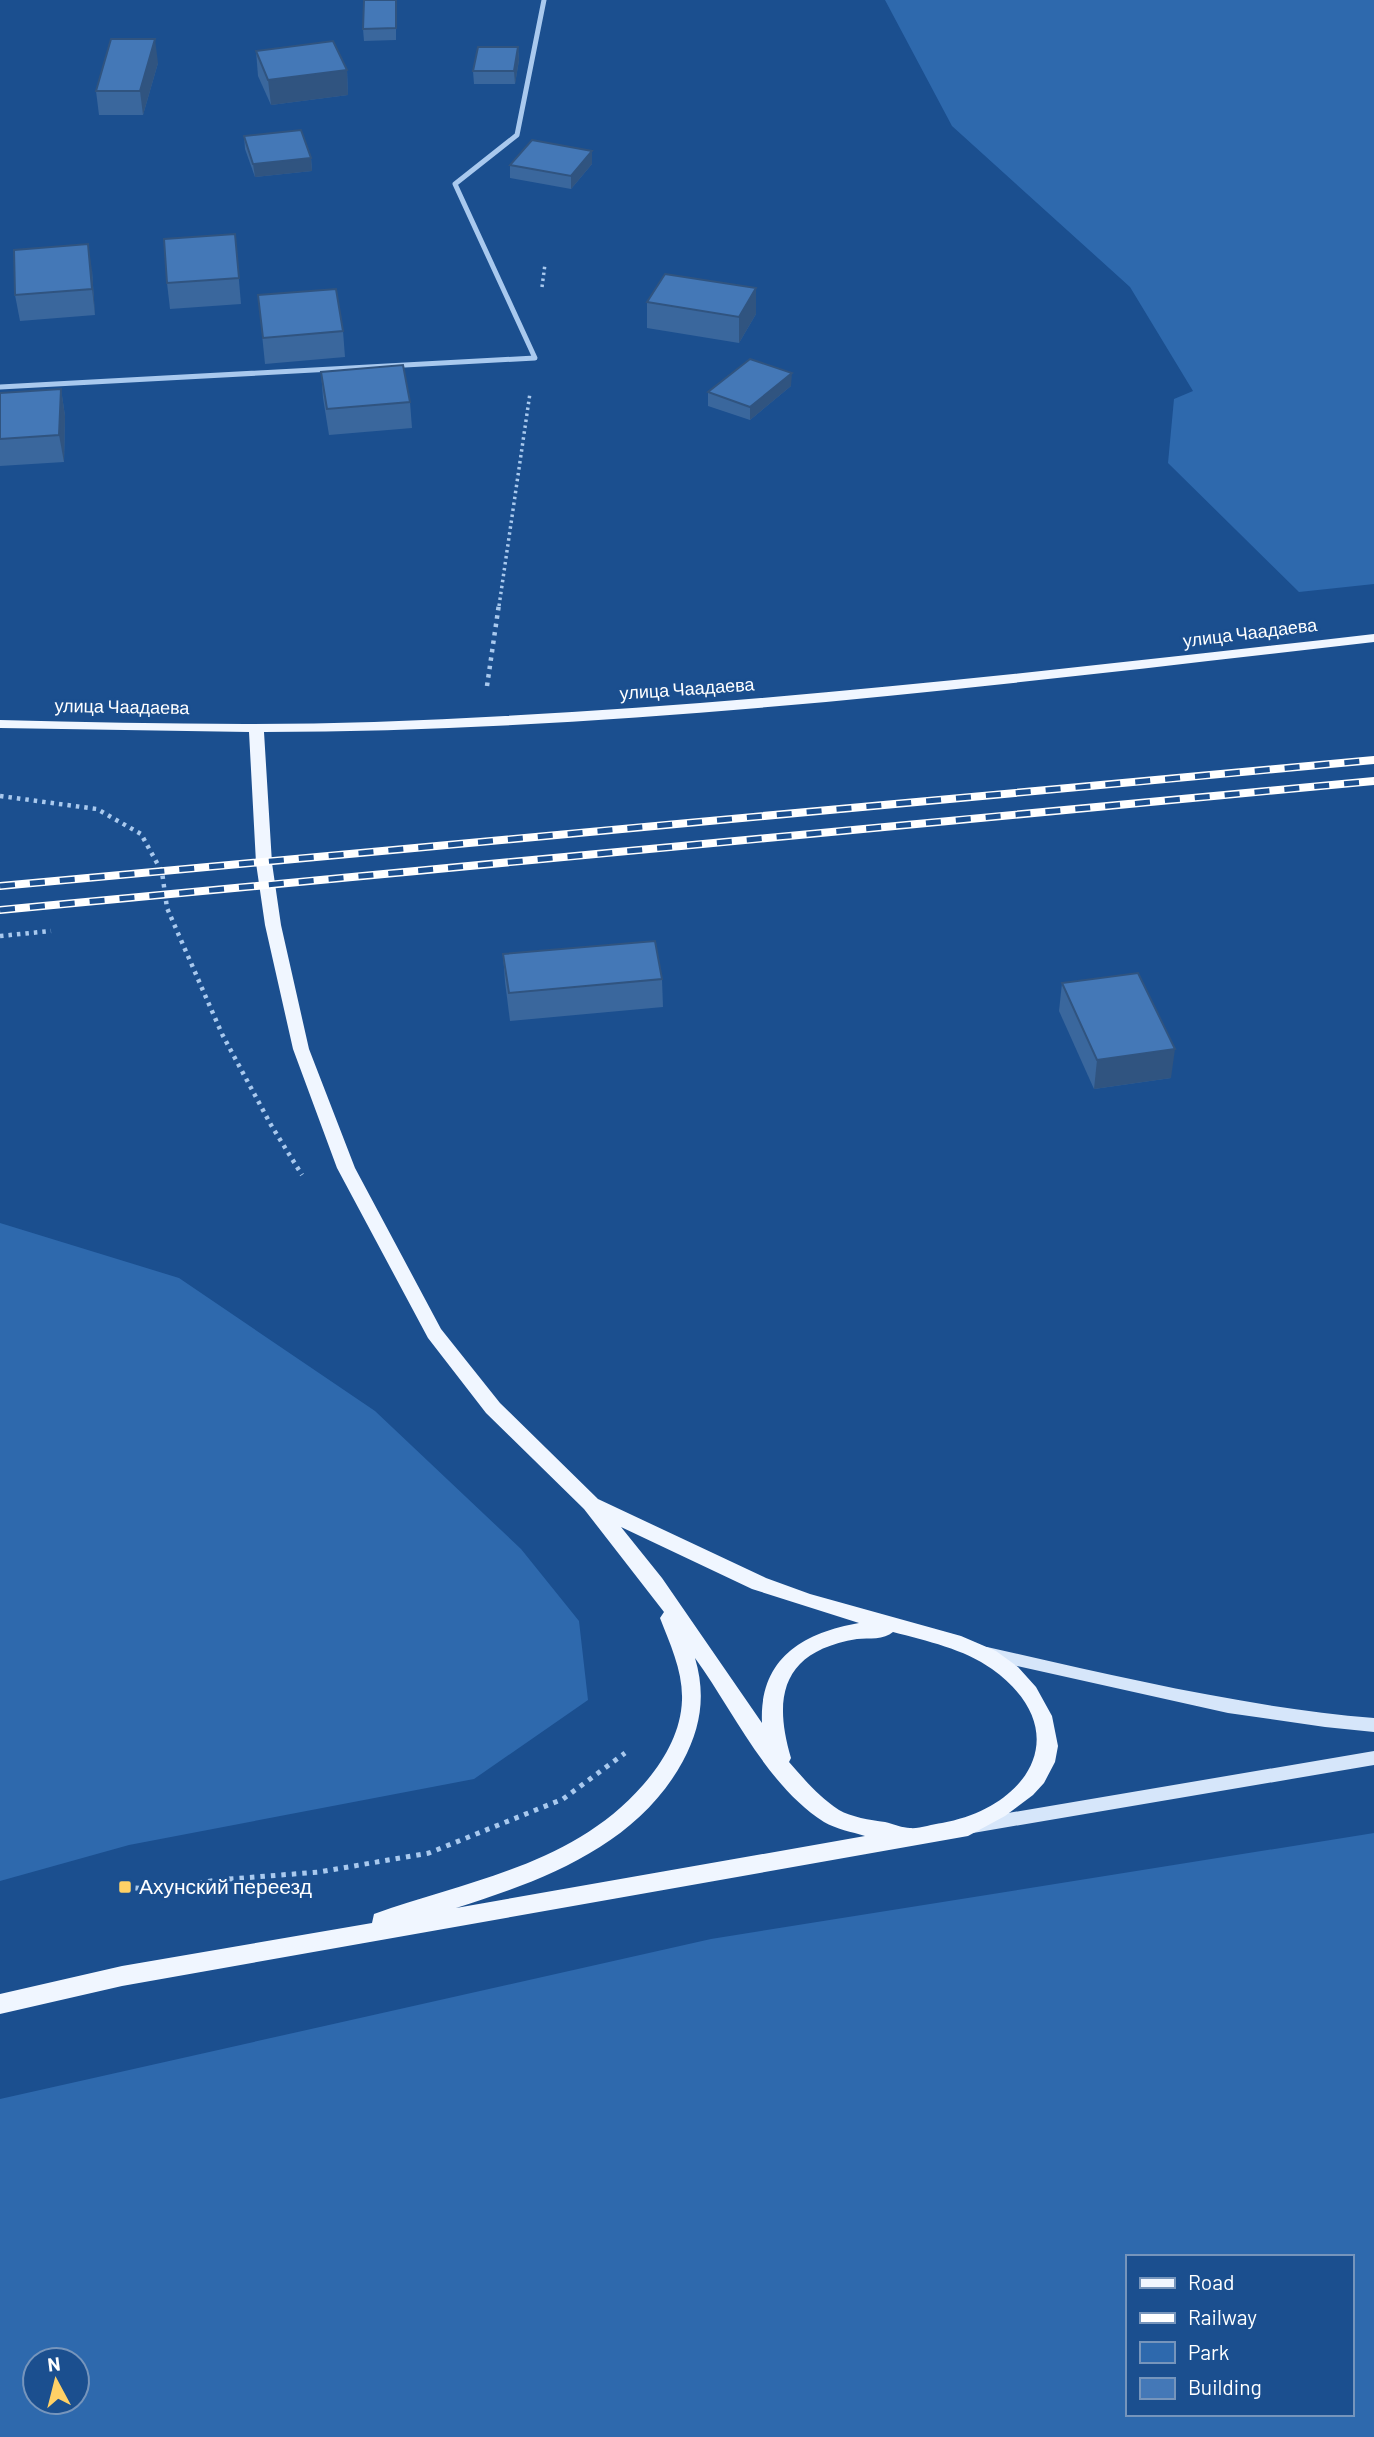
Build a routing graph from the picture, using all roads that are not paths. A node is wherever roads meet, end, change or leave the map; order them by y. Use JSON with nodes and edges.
{"nodes":[{"id":1,"x":544,"y":0,"type":"edge"},
{"id":2,"x":0,"y":387,"type":"edge"},
{"id":3,"x":1374,"y":638,"type":"edge"},
{"id":4,"x":0,"y":724,"type":"edge"},
{"id":5,"x":256,"y":729,"type":"junction"},
{"id":6,"x":591,"y":1504,"type":"junction"},
{"id":7,"x":655,"y":1583,"type":"junction"},
{"id":8,"x":909,"y":1629,"type":"junction"},
{"id":9,"x":979,"y":1652,"type":"junction"},
{"id":10,"x":1374,"y":1725,"type":"edge"},
{"id":11,"x":1374,"y":1758,"type":"edge"},
{"id":12,"x":788,"y":1774,"type":"junction"},
{"id":13,"x":968,"y":1827,"type":"junction"},
{"id":14,"x":919,"y":1836,"type":"junction"},
{"id":15,"x":313,"y":1943,"type":"junction"},
{"id":16,"x":0,"y":2004,"type":"edge"}],
"edges":[{"from":1,"to":2,"type":"street"},
{"from":3,"to":5,"type":"main road","name":"улица Чаадаева"},
{"from":4,"to":5,"type":"main road","name":"улица Чаадаева"},
{"from":5,"to":6,"type":"main road"},
{"from":6,"to":7,"type":"main road"},
{"from":6,"to":8,"type":"main road"},
{"from":7,"to":12,"type":"main road"},
{"from":7,"to":15,"type":"main road"},
{"from":8,"to":9,"type":"main road"},
{"from":8,"to":12,"type":"main road"},
{"from":9,"to":10,"type":"main road"},
{"from":9,"to":13,"type":"main road"},
{"from":11,"to":13,"type":"main road"},
{"from":12,"to":14,"type":"main road"},
{"from":13,"to":14,"type":"main road"},
{"from":14,"to":15,"type":"main road"},
{"from":15,"to":16,"type":"main road"}]}
